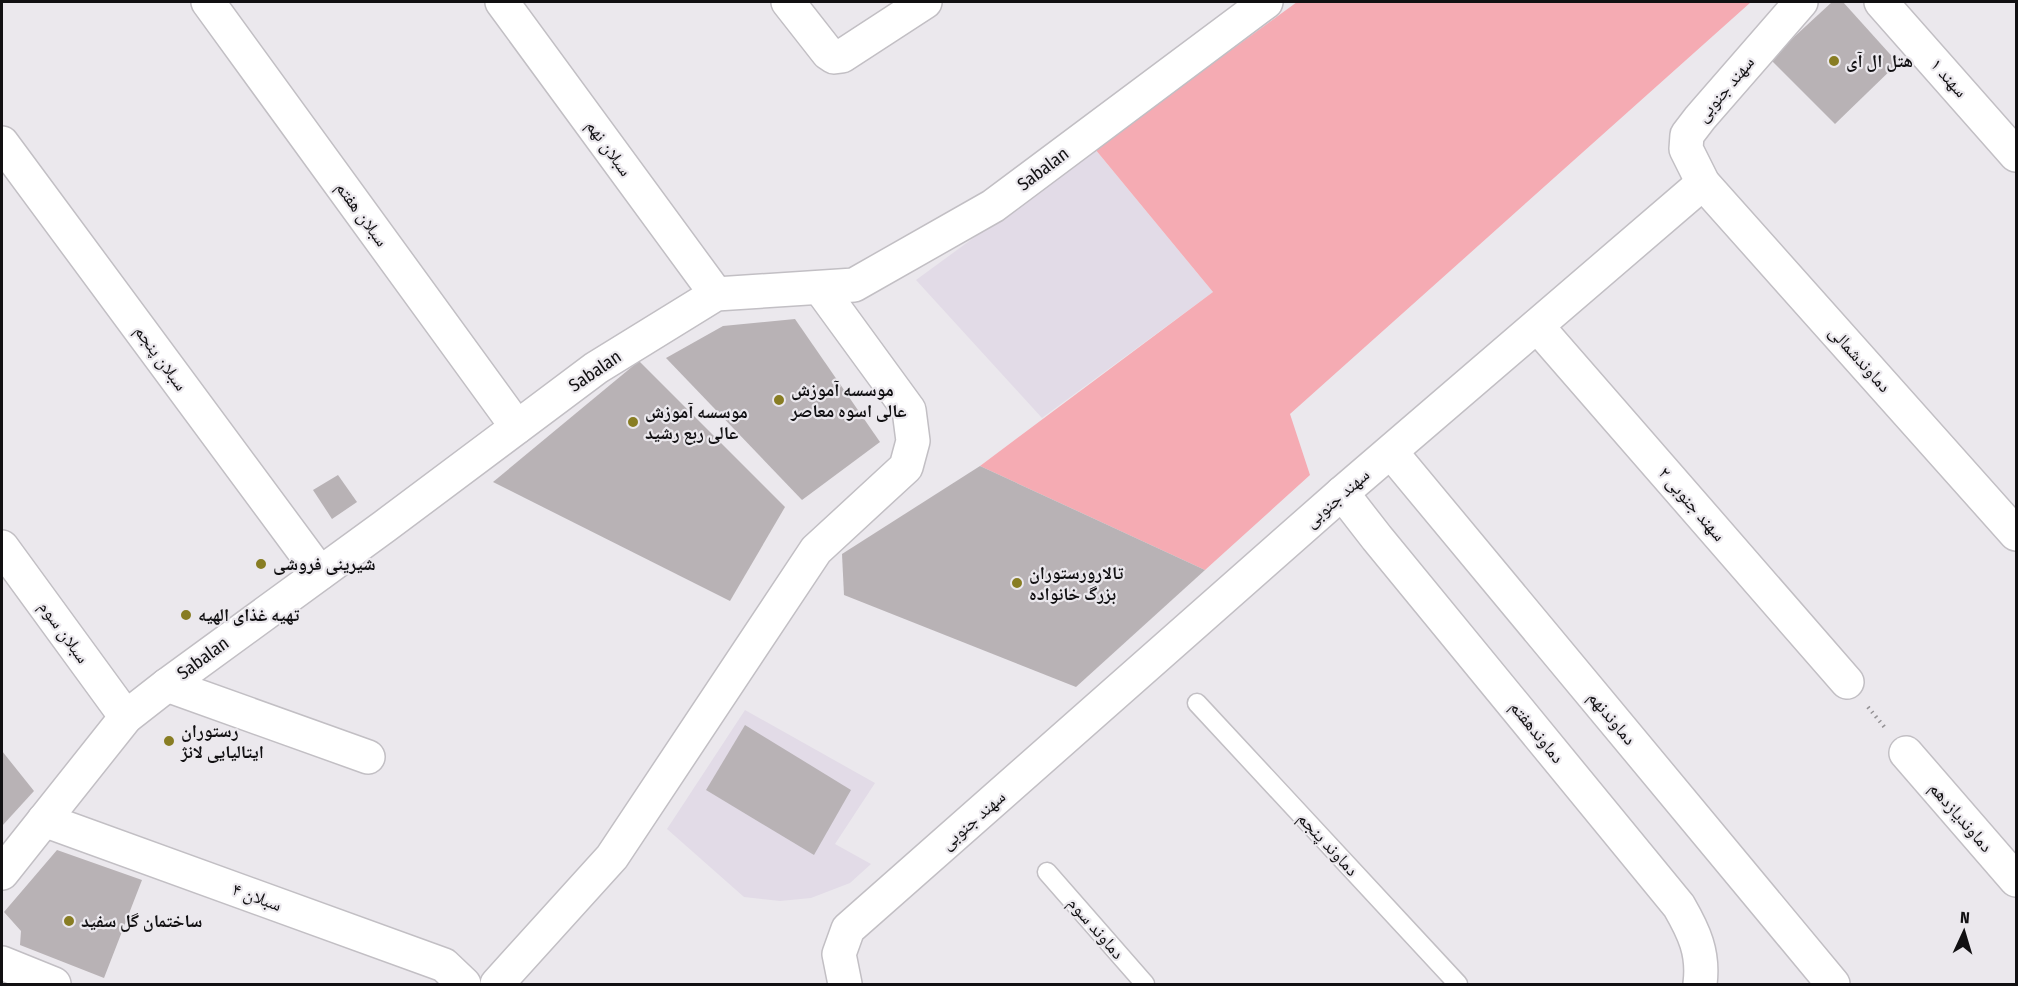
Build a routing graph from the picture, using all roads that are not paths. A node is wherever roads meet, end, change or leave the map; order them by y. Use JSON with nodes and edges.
{"nodes":[{"id":1,"x":208,"y":2,"type":"edge"},
{"id":2,"x":502,"y":2,"type":"edge"},
{"id":3,"x":788,"y":2,"type":"edge"},
{"id":4,"x":925,"y":2,"type":"edge"},
{"id":5,"x":1266,"y":2,"type":"edge"},
{"id":6,"x":1801,"y":2,"type":"edge"},
{"id":7,"x":1881,"y":2,"type":"edge"},
{"id":8,"x":2,"y":142,"type":"edge"},
{"id":9,"x":2016,"y":154,"type":"edge"},
{"id":10,"x":1703,"y":183,"type":"junction"},
{"id":11,"x":820,"y":288,"type":"junction"},
{"id":12,"x":716,"y":294,"type":"junction"},
{"id":13,"x":1537,"y":326,"type":"junction"},
{"id":14,"x":517,"y":427,"type":"junction"},
{"id":15,"x":1391,"y":452,"type":"junction"},
{"id":16,"x":1342,"y":493,"type":"junction"},
{"id":17,"x":2016,"y":534,"type":"edge"},
{"id":18,"x":2,"y":547,"type":"edge"},
{"id":19,"x":320,"y":573,"type":"junction"},
{"id":20,"x":1847,"y":682,"type":"road end"},
{"id":21,"x":167,"y":685,"type":"junction"},
{"id":22,"x":1197,"y":704,"type":"dead end"},
{"id":23,"x":126,"y":717,"type":"junction"},
{"id":24,"x":1905,"y":753,"type":"road end"},
{"id":25,"x":368,"y":757,"type":"dead end"},
{"id":26,"x":44,"y":820,"type":"junction"},
{"id":27,"x":1047,"y":872,"type":"dead end"},
{"id":28,"x":2,"y":873,"type":"edge"},
{"id":29,"x":2016,"y":880,"type":"edge"},
{"id":30,"x":2,"y":963,"type":"edge"},
{"id":31,"x":54,"y":984,"type":"edge"},
{"id":32,"x":464,"y":984,"type":"edge"},
{"id":33,"x":496,"y":984,"type":"edge"},
{"id":34,"x":845,"y":984,"type":"edge"},
{"id":35,"x":1144,"y":984,"type":"edge"},
{"id":36,"x":1458,"y":984,"type":"edge"},
{"id":37,"x":1700,"y":984,"type":"edge"},
{"id":38,"x":1833,"y":984,"type":"edge"}],
"edges":[{"from":1,"to":14,"type":"street","name":"سبلان هفتم"},
{"from":2,"to":12,"type":"street","name":"سبلان نهم"},
{"from":3,"to":4,"type":"street"},
{"from":5,"to":11,"type":"street","name":"Sabalan"},
{"from":6,"to":10,"type":"street","name":"سهند جنوبی"},
{"from":7,"to":9,"type":"street","name":"سهند ۱"},
{"from":8,"to":19,"type":"street","name":"سبلان پنجم"},
{"from":10,"to":13,"type":"street","name":"سهند جنوبی"},
{"from":10,"to":17,"type":"street","name":"دماوندشمالی"},
{"from":11,"to":12,"type":"street","name":"Sabalan"},
{"from":11,"to":33,"type":"street"},
{"from":12,"to":14,"type":"street","name":"Sabalan"},
{"from":13,"to":15,"type":"street","name":"سهند جنوبی"},
{"from":13,"to":20,"type":"street","name":"سهند جنوبی ۲"},
{"from":14,"to":19,"type":"street","name":"Sabalan"},
{"from":15,"to":16,"type":"street","name":"سهند جنوبی"},
{"from":15,"to":38,"type":"street","name":"دماوندنهم"},
{"from":16,"to":34,"type":"street","name":"سهند جنوبی"},
{"from":16,"to":37,"type":"street","name":"دماوندهفتم"},
{"from":18,"to":23,"type":"street","name":"سبلان سوم"},
{"from":19,"to":21,"type":"street","name":"Sabalan"},
{"from":21,"to":23,"type":"street","name":"Sabalan"},
{"from":21,"to":25,"type":"street"},
{"from":22,"to":36,"type":"lane","name":"دماوند پنجم"},
{"from":23,"to":26,"type":"street","name":"Sabalan"},
{"from":24,"to":29,"type":"street","name":"دماوندیازدهم"},
{"from":26,"to":28,"type":"street","name":"Sabalan"},
{"from":26,"to":32,"type":"street","name":"سبلان ۴"},
{"from":27,"to":35,"type":"lane","name":"دماوند سوم"},
{"from":30,"to":31,"type":"street"}]}
